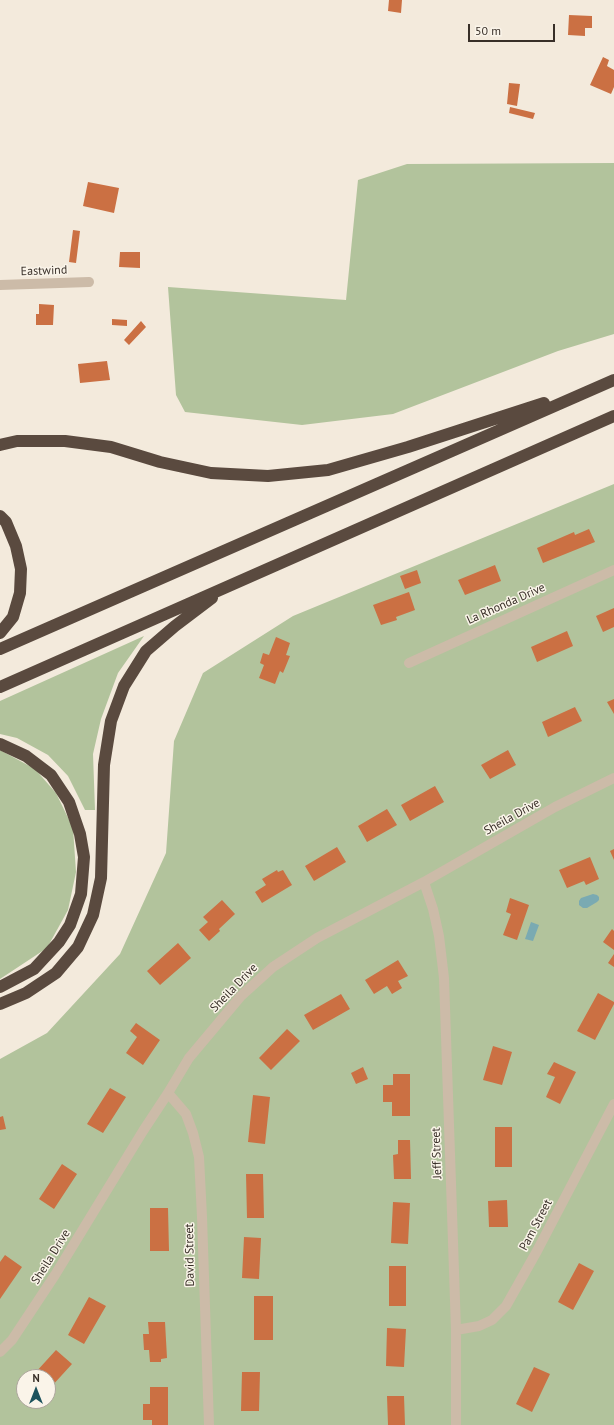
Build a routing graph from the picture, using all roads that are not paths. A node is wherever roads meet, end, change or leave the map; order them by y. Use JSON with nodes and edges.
{"nodes":[{"id":1,"x":89,"y":282,"type":"dead end"},
{"id":2,"x":0,"y":285,"type":"edge"},
{"id":3,"x":611,"y":381,"type":"edge"},
{"id":4,"x":614,"y":416,"type":"edge"},
{"id":5,"x":0,"y":445,"type":"edge"},
{"id":6,"x":0,"y":516,"type":"edge"},
{"id":7,"x":614,"y":570,"type":"edge"},
{"id":8,"x":229,"y":585,"type":"junction"},
{"id":9,"x":0,"y":633,"type":"edge"},
{"id":10,"x":0,"y":649,"type":"edge"},
{"id":11,"x":409,"y":663,"type":"dead end"},
{"id":12,"x":0,"y":687,"type":"edge"},
{"id":13,"x":0,"y":744,"type":"edge"},
{"id":14,"x":614,"y":778,"type":"edge"},
{"id":15,"x":424,"y":882,"type":"junction"},
{"id":16,"x":0,"y":987,"type":"edge"},
{"id":17,"x":0,"y":1004,"type":"edge"},
{"id":18,"x":168,"y":1093,"type":"junction"},
{"id":19,"x":614,"y":1104,"type":"edge"},
{"id":20,"x":456,"y":1330,"type":"junction"},
{"id":21,"x":0,"y":1352,"type":"edge"},
{"id":22,"x":208,"y":1425,"type":"edge"},
{"id":23,"x":456,"y":1425,"type":"edge"}],
"edges":[{"from":1,"to":2,"type":"street","name":"Eastwind"},
{"from":3,"to":5,"type":"highway"},
{"from":3,"to":10,"type":"highway"},
{"from":4,"to":8,"type":"highway"},
{"from":6,"to":9,"type":"highway"},
{"from":7,"to":11,"type":"street","name":"La Rhonda Drive"},
{"from":8,"to":12,"type":"highway"},
{"from":8,"to":17,"type":"highway"},
{"from":13,"to":16,"type":"highway"},
{"from":14,"to":15,"type":"street","name":"Sheila Drive"},
{"from":15,"to":18,"type":"street","name":"Sheila Drive"},
{"from":15,"to":20,"type":"street","name":"Jeff Street"},
{"from":18,"to":21,"type":"street","name":"Sheila Drive"},
{"from":18,"to":22,"type":"street","name":"David Street"},
{"from":19,"to":20,"type":"street","name":"Pam Street"},
{"from":20,"to":23,"type":"street","name":"Jeff Street"}]}
